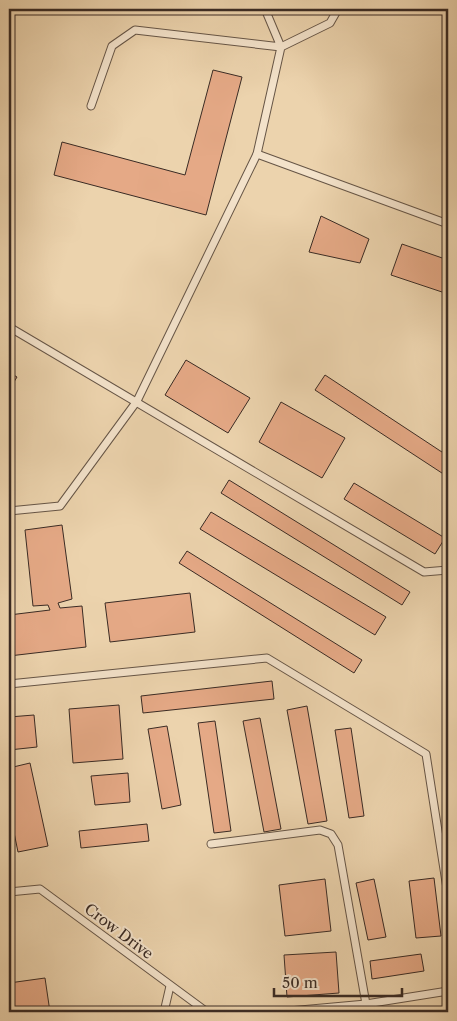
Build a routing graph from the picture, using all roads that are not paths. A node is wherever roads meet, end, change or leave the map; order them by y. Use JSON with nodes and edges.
{"nodes":[{"id":1,"x":265,"y":9,"type":"edge"},
{"id":2,"x":338,"y":9,"type":"edge"},
{"id":3,"x":280,"y":47,"type":"junction"},
{"id":4,"x":91,"y":106,"type":"dead end"},
{"id":5,"x":256,"y":154,"type":"junction"},
{"id":6,"x":448,"y":224,"type":"edge"},
{"id":7,"x":9,"y":327,"type":"edge"},
{"id":8,"x":137,"y":401,"type":"junction"},
{"id":9,"x":9,"y":511,"type":"edge"},
{"id":10,"x":448,"y":570,"type":"edge"},
{"id":11,"x":9,"y":684,"type":"edge"},
{"id":12,"x":211,"y":844,"type":"dead end"},
{"id":13,"x":446,"y":871,"type":"edge"},
{"id":14,"x":9,"y":892,"type":"edge"},
{"id":15,"x":448,"y":895,"type":"edge"},
{"id":16,"x":170,"y":986,"type":"junction"},
{"id":17,"x":448,"y":991,"type":"edge"},
{"id":18,"x":366,"y":1004,"type":"junction"},
{"id":19,"x":342,"y":1009,"type":"edge"},
{"id":20,"x":164,"y":1012,"type":"edge"},
{"id":21,"x":207,"y":1012,"type":"edge"},
{"id":22,"x":278,"y":1012,"type":"edge"}],
"edges":[{"from":1,"to":3,"type":"lane"},
{"from":2,"to":3,"type":"lane"},
{"from":3,"to":4,"type":"lane"},
{"from":3,"to":5,"type":"lane"},
{"from":5,"to":6,"type":"lane"},
{"from":5,"to":8,"type":"lane"},
{"from":7,"to":8,"type":"lane"},
{"from":8,"to":9,"type":"lane"},
{"from":8,"to":10,"type":"lane"},
{"from":11,"to":13,"type":"lane"},
{"from":12,"to":18,"type":"lane"},
{"from":13,"to":15,"type":"lane"},
{"from":14,"to":16,"type":"lane","name":"Crow Drive"},
{"from":16,"to":20,"type":"lane"},
{"from":16,"to":21,"type":"lane","name":"Crow Drive"},
{"from":17,"to":18,"type":"lane"},
{"from":18,"to":19,"type":"lane"},
{"from":19,"to":22,"type":"lane"}]}
